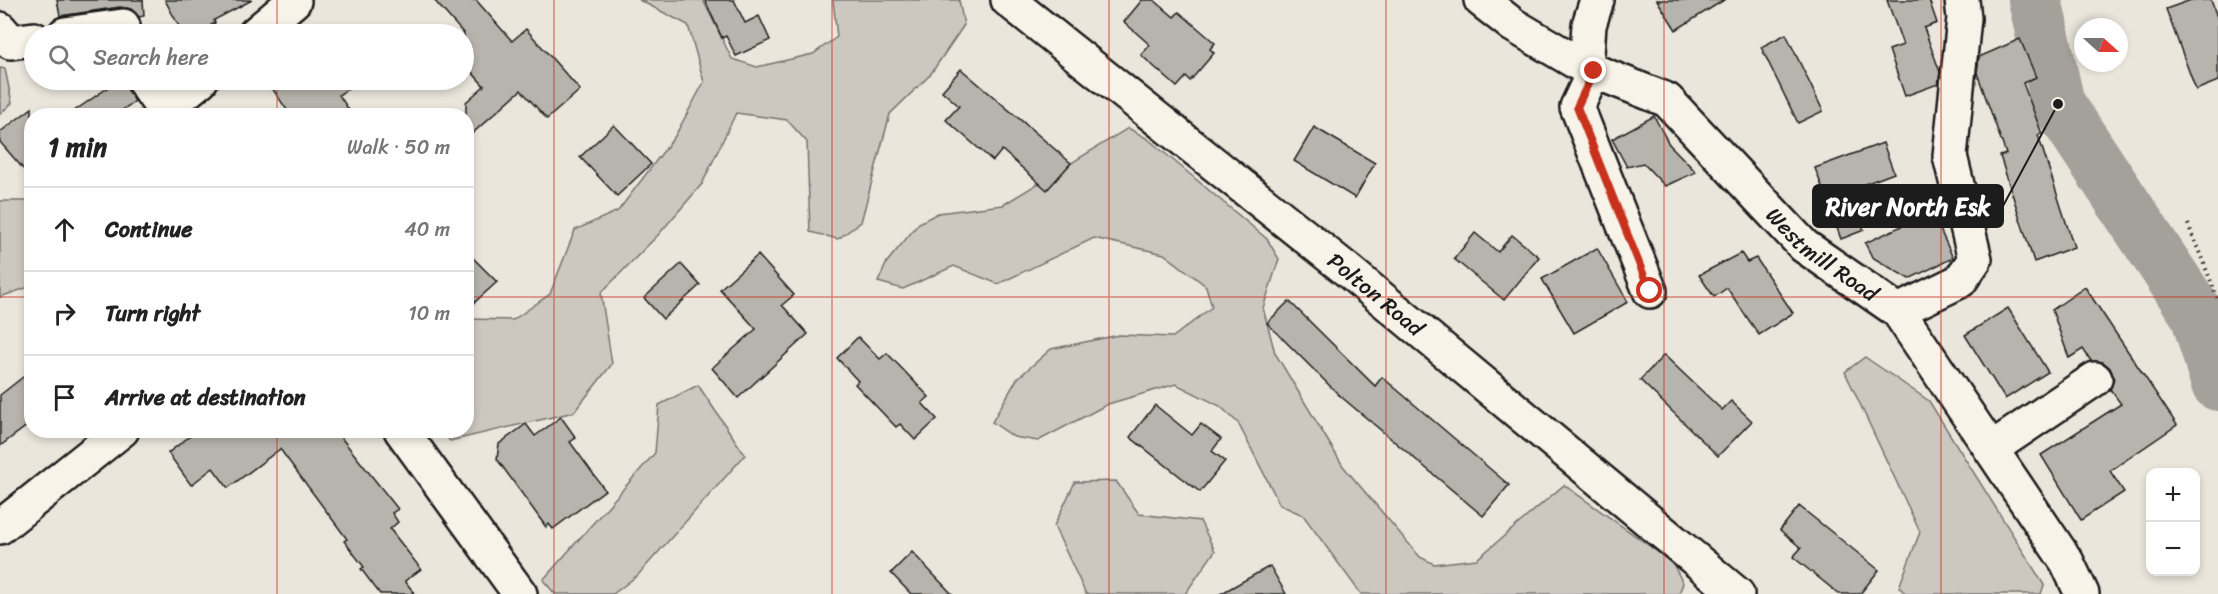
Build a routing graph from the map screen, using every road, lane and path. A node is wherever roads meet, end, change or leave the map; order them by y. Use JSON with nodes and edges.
{"nodes":[{"id":1,"x":1008,"y":0,"type":"edge"},
{"id":2,"x":1481,"y":0,"type":"edge"},
{"id":3,"x":1597,"y":0,"type":"edge"},
{"id":4,"x":1962,"y":0,"type":"edge"},
{"id":5,"x":294,"y":1,"type":"edge"},
{"id":6,"x":124,"y":20,"type":"edge"},
{"id":7,"x":107,"y":24,"type":"edge"},
{"id":8,"x":267,"y":24,"type":"edge"},
{"id":9,"x":1590,"y":69,"type":"junction"},
{"id":10,"x":150,"y":90,"type":"edge"},
{"id":11,"x":190,"y":90,"type":"edge"},
{"id":12,"x":163,"y":108,"type":"edge"},
{"id":13,"x":171,"y":108,"type":"edge"},
{"id":14,"x":2188,"y":224,"type":"dead end"},
{"id":15,"x":1650,"y":291,"type":"dead end"},
{"id":16,"x":2218,"y":299,"type":"edge"},
{"id":17,"x":1898,"y":311,"type":"junction"},
{"id":18,"x":2095,"y":379,"type":"dead end"},
{"id":19,"x":112,"y":438,"type":"edge"},
{"id":20,"x":407,"y":438,"type":"edge"},
{"id":21,"x":1991,"y":449,"type":"junction"},
{"id":22,"x":0,"y":527,"type":"edge"},
{"id":23,"x":520,"y":594,"type":"edge"},
{"id":24,"x":1737,"y":594,"type":"edge"},
{"id":25,"x":2082,"y":594,"type":"edge"}],
"edges":[{"from":1,"to":24,"type":"street","name":"Polton Road"},
{"from":2,"to":9,"type":"street","name":"Westmill Road"},
{"from":3,"to":9,"type":"street"},
{"from":4,"to":17,"type":"street"},
{"from":5,"to":8,"type":"street"},
{"from":6,"to":7,"type":"street"},
{"from":9,"to":15,"type":"street"},
{"from":9,"to":17,"type":"street","name":"Westmill Road"},
{"from":10,"to":12,"type":"street"},
{"from":11,"to":13,"type":"street"},
{"from":14,"to":16,"type":"path"},
{"from":17,"to":21,"type":"street","name":"Westmill Road"},
{"from":18,"to":21,"type":"street"},
{"from":19,"to":22,"type":"street"},
{"from":20,"to":23,"type":"street"},
{"from":21,"to":25,"type":"street","name":"Westmill Road"}]}
